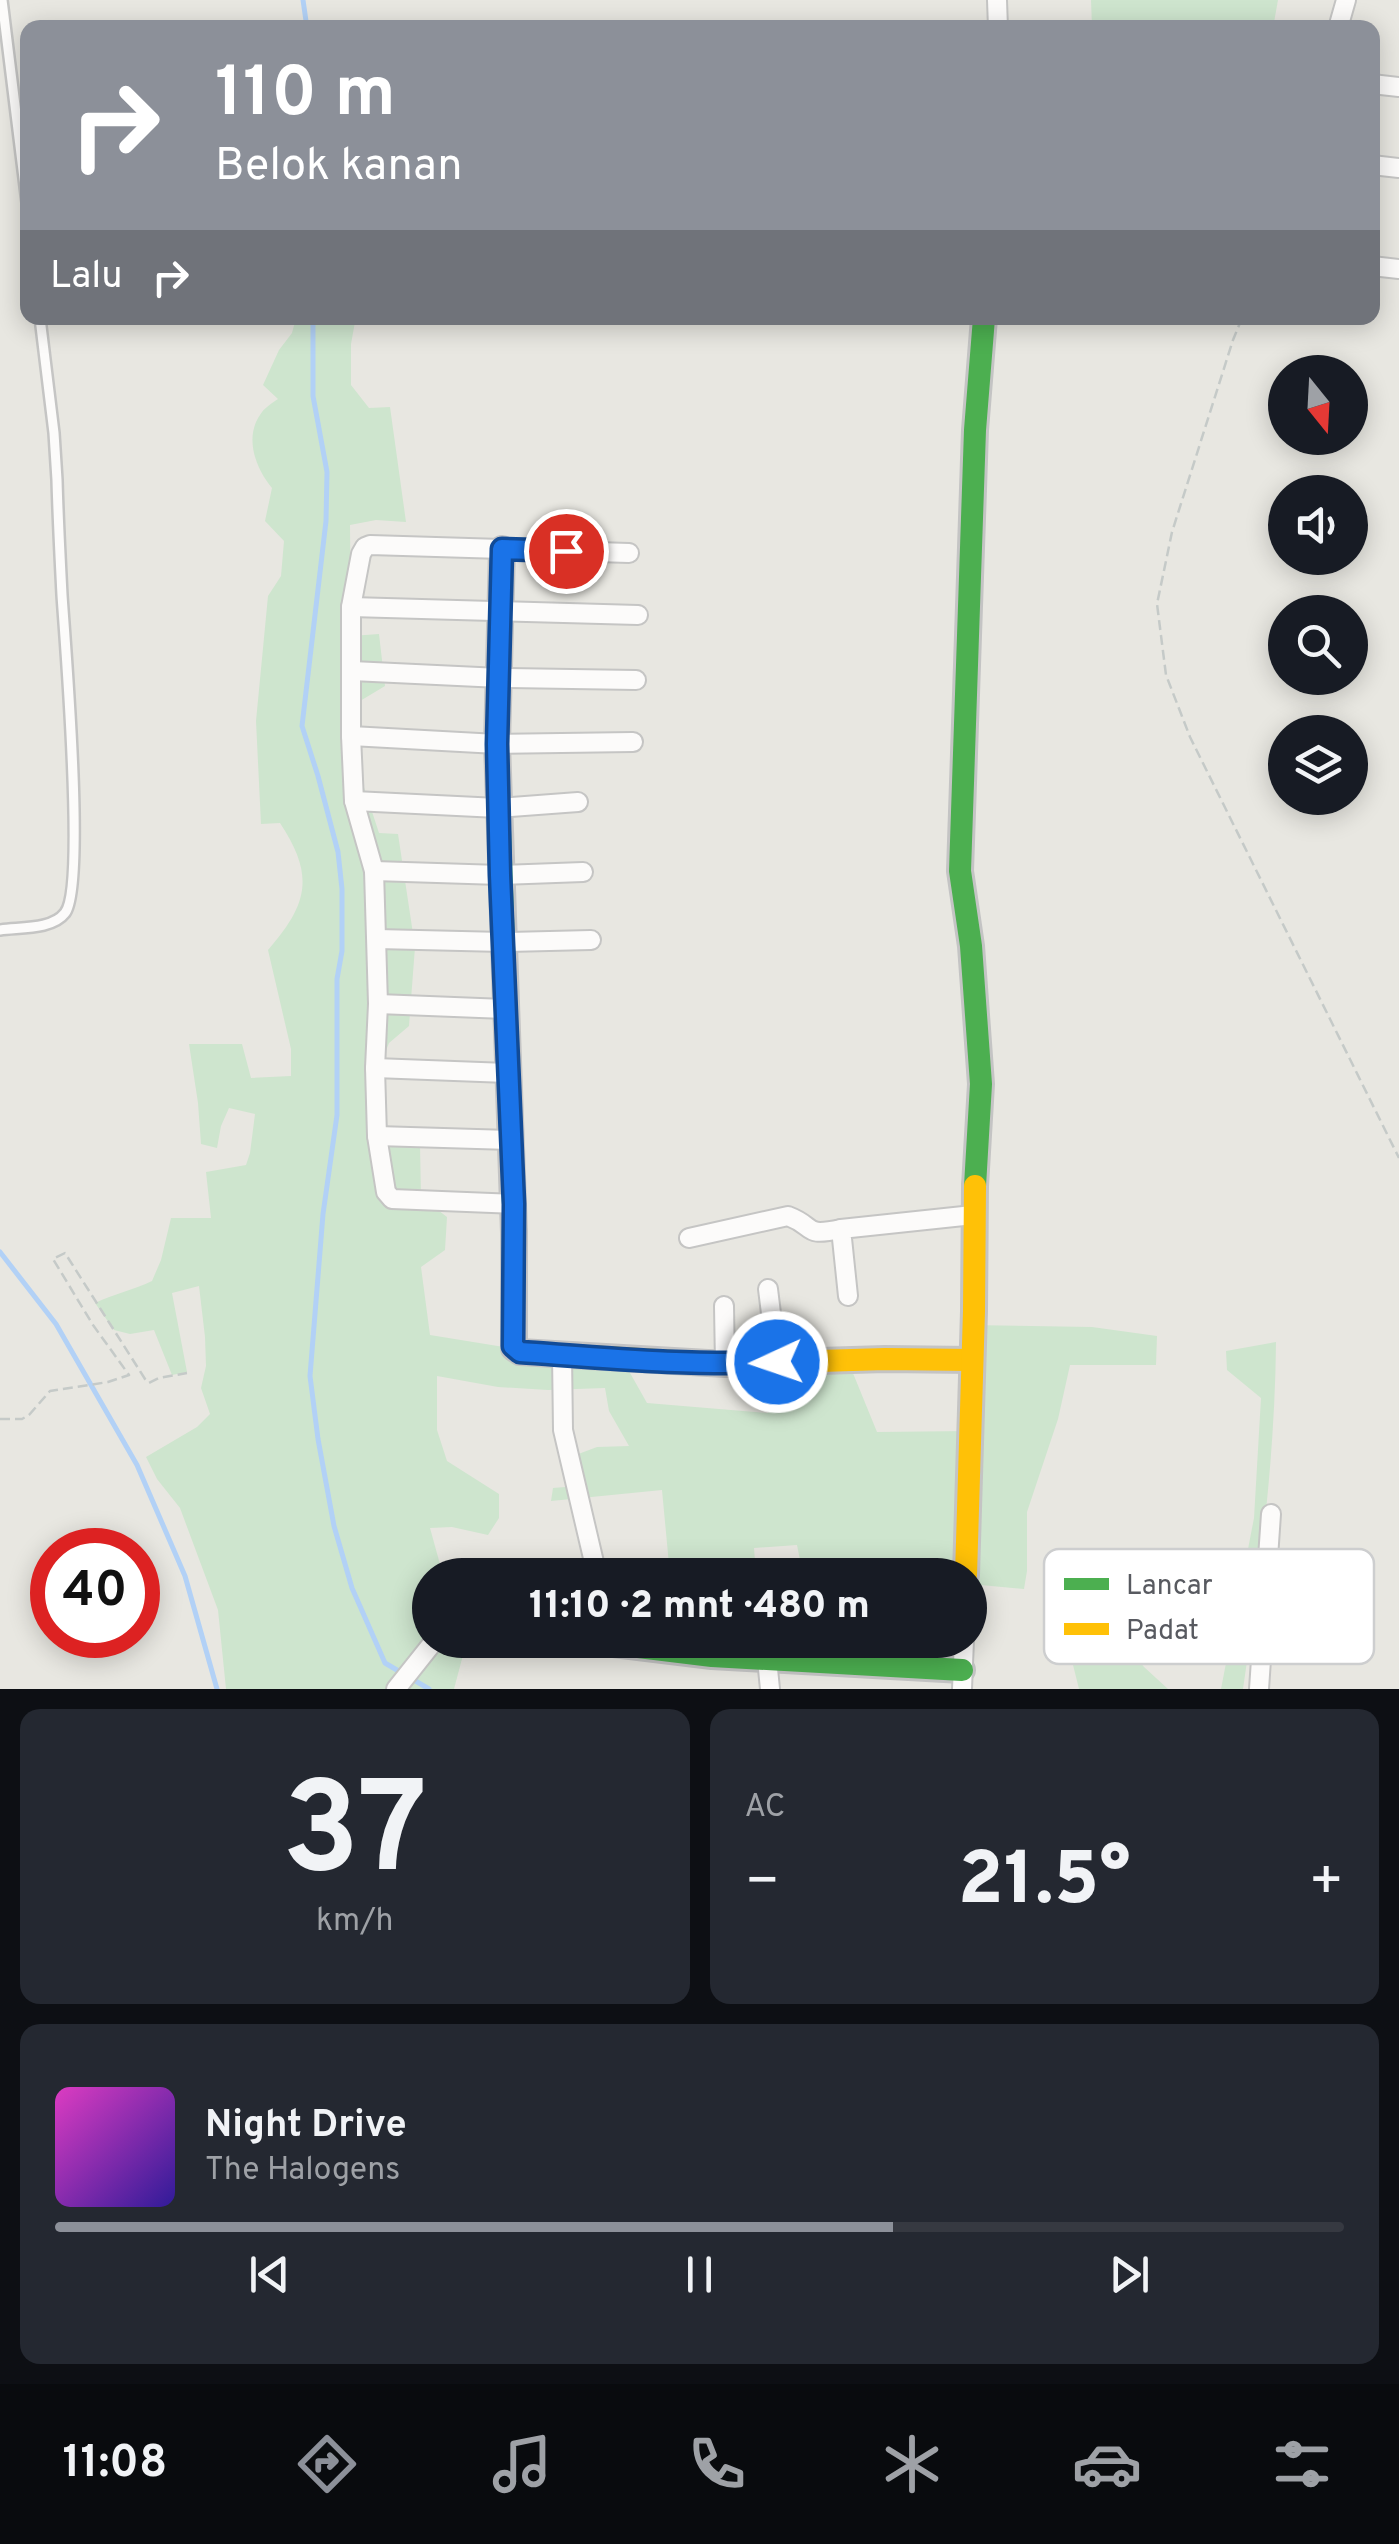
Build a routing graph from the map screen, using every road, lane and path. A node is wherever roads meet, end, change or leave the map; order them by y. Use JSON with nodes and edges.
{"nodes":[{"id":1,"x":2,"y":0,"type":"edge"},
{"id":2,"x":20,"y":147,"type":"edge"},
{"id":3,"x":41,"y":325,"type":"edge"},
{"id":4,"x":983,"y":325,"type":"edge"},
{"id":5,"x":1239,"y":325,"type":"edge"},
{"id":6,"x":502,"y":549,"type":"junction"},
{"id":7,"x":630,"y":553,"type":"dead end"},
{"id":8,"x":351,"y":608,"type":"junction"},
{"id":9,"x":501,"y":613,"type":"junction"},
{"id":10,"x":638,"y":616,"type":"dead end"},
{"id":11,"x":352,"y":670,"type":"junction"},
{"id":12,"x":500,"y":678,"type":"junction"},
{"id":13,"x":636,"y":680,"type":"dead end"},
{"id":14,"x":350,"y":736,"type":"junction"},
{"id":15,"x":633,"y":742,"type":"dead end"},
{"id":16,"x":497,"y":744,"type":"junction"},
{"id":17,"x":354,"y":801,"type":"junction"},
{"id":18,"x":578,"y":802,"type":"dead end"},
{"id":19,"x":498,"y":808,"type":"junction"},
{"id":20,"x":374,"y":871,"type":"junction"},
{"id":21,"x":583,"y":872,"type":"dead end"},
{"id":22,"x":500,"y":875,"type":"junction"},
{"id":23,"x":0,"y":930,"type":"edge"},
{"id":24,"x":378,"y":939,"type":"junction"},
{"id":25,"x":591,"y":940,"type":"dead end"},
{"id":26,"x":503,"y":942,"type":"junction"},
{"id":27,"x":378,"y":1004,"type":"junction"},
{"id":28,"x":505,"y":1009,"type":"junction"},
{"id":29,"x":375,"y":1068,"type":"junction"},
{"id":30,"x":507,"y":1073,"type":"junction"},
{"id":31,"x":376,"y":1136,"type":"junction"},
{"id":32,"x":512,"y":1140,"type":"junction"},
{"id":33,"x":1399,"y":1158,"type":"edge"},
{"id":34,"x":514,"y":1204,"type":"junction"},
{"id":35,"x":973,"y":1215,"type":"junction"},
{"id":36,"x":841,"y":1228,"type":"junction"},
{"id":37,"x":689,"y":1238,"type":"dead end"},
{"id":38,"x":768,"y":1289,"type":"dead end"},
{"id":39,"x":848,"y":1296,"type":"dead end"},
{"id":40,"x":724,"y":1306,"type":"dead end"},
{"id":41,"x":562,"y":1356,"type":"junction"},
{"id":42,"x":972,"y":1360,"type":"junction"},
{"id":43,"x":777,"y":1362,"type":"junction"},
{"id":44,"x":725,"y":1364,"type":"junction"},
{"id":45,"x":187,"y":1374,"type":"dead end"},
{"id":46,"x":0,"y":1419,"type":"edge"},
{"id":47,"x":1272,"y":1514,"type":"dead end"},
{"id":48,"x":1269,"y":1549,"type":"edge"},
{"id":49,"x":593,"y":1558,"type":"edge"},
{"id":50,"x":966,"y":1558,"type":"edge"},
{"id":51,"x":421,"y":1658,"type":"edge"},
{"id":52,"x":749,"y":1658,"type":"edge"},
{"id":53,"x":772,"y":1658,"type":"edge"},
{"id":54,"x":827,"y":1658,"type":"edge"},
{"id":55,"x":851,"y":1658,"type":"edge"},
{"id":56,"x":767,"y":1659,"type":"junction"},
{"id":57,"x":1261,"y":1664,"type":"edge"},
{"id":58,"x":850,"y":1665,"type":"junction"},
{"id":59,"x":962,"y":1680,"type":"edge"},
{"id":60,"x":396,"y":1689,"type":"edge"},
{"id":61,"x":770,"y":1689,"type":"edge"},
{"id":62,"x":1259,"y":1689,"type":"edge"}],
"edges":[{"from":1,"to":2,"type":"lane"},
{"from":3,"to":23,"type":"lane"},
{"from":4,"to":35,"type":"street"},
{"from":5,"to":33,"type":"path"},
{"from":6,"to":7,"type":"street"},
{"from":6,"to":8,"type":"street"},
{"from":6,"to":9,"type":"street"},
{"from":8,"to":9,"type":"street"},
{"from":8,"to":11,"type":"street"},
{"from":9,"to":10,"type":"street"},
{"from":9,"to":12,"type":"street"},
{"from":11,"to":12,"type":"street"},
{"from":11,"to":14,"type":"street"},
{"from":12,"to":13,"type":"street"},
{"from":12,"to":16,"type":"street"},
{"from":14,"to":16,"type":"street"},
{"from":14,"to":17,"type":"street"},
{"from":15,"to":16,"type":"street"},
{"from":16,"to":19,"type":"street"},
{"from":17,"to":19,"type":"street"},
{"from":17,"to":20,"type":"street"},
{"from":18,"to":19,"type":"street"},
{"from":19,"to":22,"type":"street"},
{"from":20,"to":22,"type":"street"},
{"from":20,"to":24,"type":"street"},
{"from":21,"to":22,"type":"street"},
{"from":22,"to":26,"type":"street"},
{"from":24,"to":26,"type":"street"},
{"from":24,"to":27,"type":"street"},
{"from":25,"to":26,"type":"street"},
{"from":26,"to":28,"type":"street"},
{"from":27,"to":28,"type":"street"},
{"from":27,"to":29,"type":"street"},
{"from":28,"to":30,"type":"street"},
{"from":29,"to":30,"type":"street"},
{"from":29,"to":31,"type":"street"},
{"from":30,"to":32,"type":"street"},
{"from":31,"to":32,"type":"street"},
{"from":31,"to":34,"type":"street"},
{"from":32,"to":34,"type":"street"},
{"from":34,"to":41,"type":"street"},
{"from":35,"to":36,"type":"street"},
{"from":35,"to":42,"type":"street"},
{"from":36,"to":37,"type":"street"},
{"from":36,"to":39,"type":"street"},
{"from":38,"to":43,"type":"street"},
{"from":40,"to":44,"type":"street"},
{"from":41,"to":44,"type":"street"},
{"from":41,"to":49,"type":"street"},
{"from":42,"to":43,"type":"street"},
{"from":42,"to":50,"type":"street"},
{"from":43,"to":44,"type":"street"},
{"from":45,"to":46,"type":"path"},
{"from":47,"to":48,"type":"street"},
{"from":51,"to":60,"type":"street"},
{"from":52,"to":56,"type":"street"},
{"from":53,"to":56,"type":"street"},
{"from":54,"to":58,"type":"street"},
{"from":55,"to":58,"type":"street"},
{"from":56,"to":61,"type":"street"},
{"from":57,"to":62,"type":"street"},
{"from":58,"to":59,"type":"street"}]}
